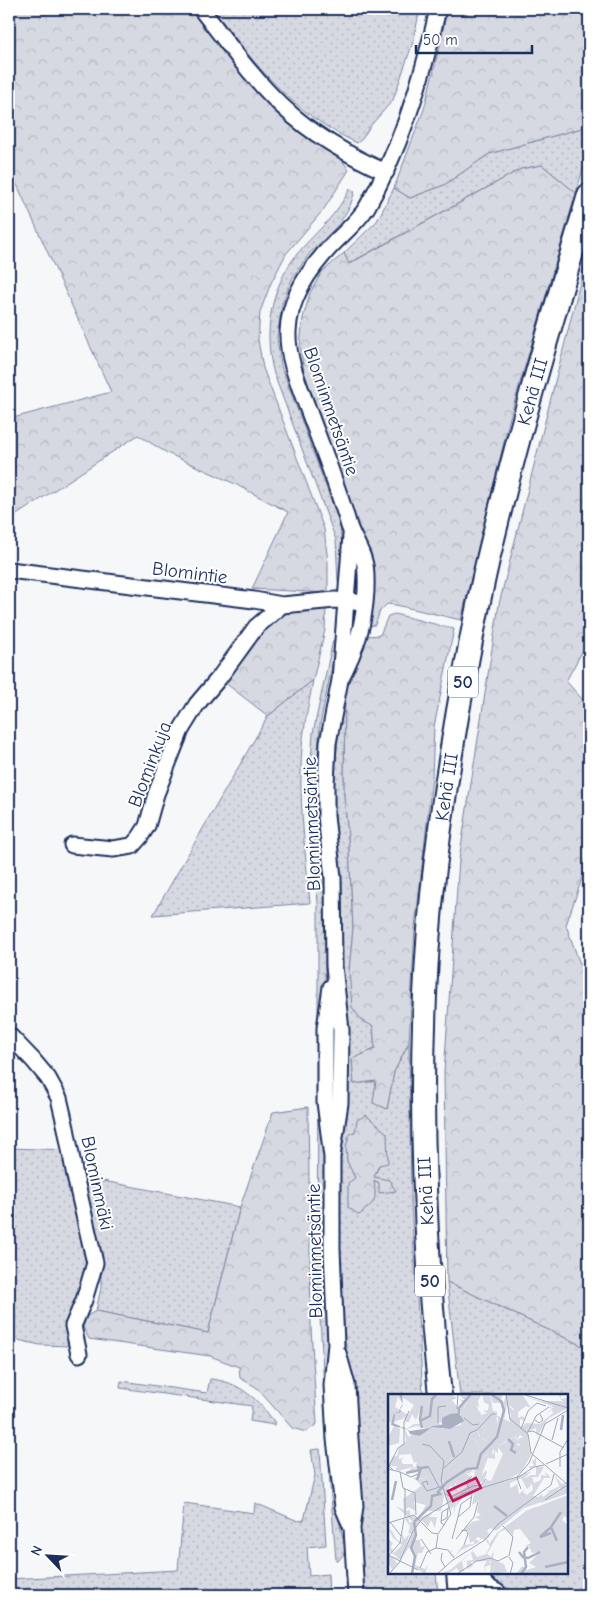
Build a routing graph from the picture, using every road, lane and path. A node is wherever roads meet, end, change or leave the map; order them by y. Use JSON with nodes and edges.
{"nodes":[{"id":1,"x":201,"y":9,"type":"edge"},
{"id":2,"x":438,"y":9,"type":"edge"},
{"id":3,"x":386,"y":172,"type":"junction"},
{"id":4,"x":589,"y":194,"type":"edge"},
{"id":5,"x":352,"y":533,"type":"junction"},
{"id":6,"x":9,"y":570,"type":"edge"},
{"id":7,"x":347,"y":601,"type":"junction"},
{"id":8,"x":365,"y":603,"type":"junction"},
{"id":9,"x":282,"y":605,"type":"junction"},
{"id":10,"x":340,"y":680,"type":"junction"},
{"id":11,"x":72,"y":845,"type":"dead end"},
{"id":12,"x":9,"y":1035,"type":"edge"},
{"id":13,"x":79,"y":1354,"type":"dead end"},
{"id":14,"x":440,"y":1394,"type":"edge"},
{"id":15,"x":458,"y":1574,"type":"edge"},
{"id":16,"x":475,"y":1574,"type":"edge"},
{"id":17,"x":356,"y":1595,"type":"edge"},
{"id":18,"x":460,"y":1595,"type":"edge"},
{"id":19,"x":495,"y":1595,"type":"edge"}],
"edges":[{"from":1,"to":3,"type":"street"},
{"from":2,"to":3,"type":"street","name":"Blominmetsäntie"},
{"from":3,"to":5,"type":"street","name":"Blominmetsäntie"},
{"from":4,"to":14,"type":"highway","name":"Kehä III","number":"50"},
{"from":5,"to":7,"type":"street","name":"Blominmetsäntie"},
{"from":5,"to":8,"type":"street","name":"Blominmetsäntie"},
{"from":6,"to":9,"type":"street","name":"Blomintie"},
{"from":7,"to":8,"type":"street","name":"Blomintie"},
{"from":7,"to":9,"type":"street","name":"Blomintie"},
{"from":7,"to":10,"type":"street","name":"Blominmetsäntie"},
{"from":8,"to":10,"type":"street","name":"Blominmetsäntie"},
{"from":9,"to":11,"type":"street","name":"Blominkuja"},
{"from":10,"to":17,"type":"street","name":"Blominmetsäntie"},
{"from":12,"to":13,"type":"street","name":"Blominmäki"},
{"from":15,"to":18,"type":"highway"},
{"from":16,"to":19,"type":"highway"}]}
